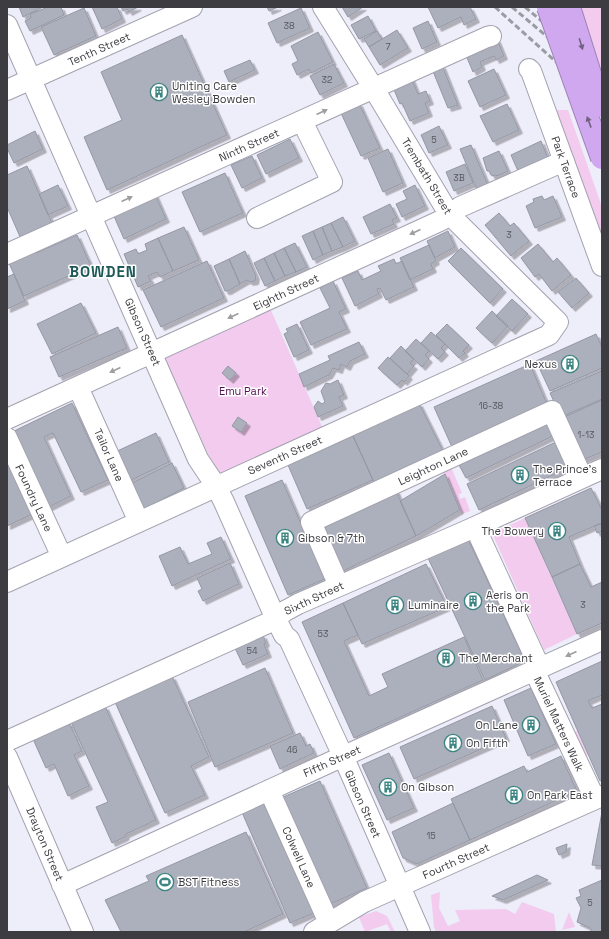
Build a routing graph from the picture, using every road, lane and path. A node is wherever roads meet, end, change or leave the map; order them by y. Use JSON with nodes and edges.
{"nodes":[{"id":1,"x":192,"y":7,"type":"edge"},
{"id":2,"x":323,"y":7,"type":"edge"},
{"id":3,"x":548,"y":7,"type":"edge"},
{"id":4,"x":569,"y":7,"type":"edge"},
{"id":5,"x":7,"y":25,"type":"edge"},
{"id":6,"x":491,"y":36,"type":"dead end"},
{"id":7,"x":529,"y":69,"type":"dead end"},
{"id":8,"x":31,"y":79,"type":"junction"},
{"id":9,"x":374,"y":89,"type":"junction"},
{"id":10,"x":7,"y":90,"type":"edge"},
{"id":11,"x":602,"y":106,"type":"edge"},
{"id":12,"x":302,"y":121,"type":"junction"},
{"id":13,"x":602,"y":158,"type":"edge"},
{"id":14,"x":564,"y":161,"type":"junction"},
{"id":15,"x":449,"y":214,"type":"junction"},
{"id":16,"x":91,"y":215,"type":"junction"},
{"id":17,"x":257,"y":218,"type":"dead end"},
{"id":18,"x":7,"y":254,"type":"edge"},
{"id":19,"x":602,"y":266,"type":"edge"},
{"id":20,"x":558,"y":322,"type":"joint"},
{"id":21,"x":152,"y":352,"type":"junction"},
{"id":22,"x":78,"y":387,"type":"junction"},
{"id":23,"x":7,"y":419,"type":"edge"},
{"id":24,"x":7,"y":438,"type":"edge"},
{"id":25,"x":602,"y":469,"type":"edge"},
{"id":26,"x":582,"y":477,"type":"junction"},
{"id":27,"x":216,"y":486,"type":"junction"},
{"id":28,"x":139,"y":522,"type":"junction"},
{"id":29,"x":475,"y":527,"type":"junction"},
{"id":30,"x":62,"y":557,"type":"junction"},
{"id":31,"x":7,"y":582,"type":"edge"},
{"id":32,"x":339,"y":586,"type":"junction"},
{"id":33,"x":275,"y":617,"type":"junction"},
{"id":34,"x":602,"y":640,"type":"edge"},
{"id":35,"x":537,"y":669,"type":"junction"},
{"id":36,"x":7,"y":741,"type":"edge"},
{"id":37,"x":339,"y":758,"type":"junction"},
{"id":38,"x":9,"y":765,"type":"edge"},
{"id":39,"x":269,"y":790,"type":"junction"},
{"id":40,"x":598,"y":797,"type":"edge"},
{"id":41,"x":62,"y":885,"type":"junction"},
{"id":42,"x":395,"y":888,"type":"junction"},
{"id":43,"x":321,"y":928,"type":"edge"},
{"id":44,"x":83,"y":932,"type":"edge"},
{"id":45,"x":410,"y":932,"type":"edge"},
{"id":46,"x":420,"y":932,"type":"edge"}],
"edges":[{"from":1,"to":8,"type":"street","name":"Tenth Street"},
{"from":2,"to":9,"type":"street","name":"Trembath Street"},
{"from":13,"to":3,"type":"highway","one_way":true,"bridge":true},
{"from":4,"to":11,"type":"highway","one_way":true,"bridge":true},
{"from":5,"to":8,"type":"street","name":"Gibson Street"},
{"from":6,"to":9,"type":"street","name":"Ninth Street"},
{"from":7,"to":14,"type":"street","name":"Park Terrace"},
{"from":8,"to":10,"type":"street","name":"Tenth Street"},
{"from":8,"to":16,"type":"street","name":"Gibson Street"},
{"from":12,"to":9,"type":"street","name":"Ninth Street","one_way":true},
{"from":9,"to":15,"type":"street","name":"Trembath Street"},
{"from":16,"to":12,"type":"street","name":"Ninth Street","one_way":true},
{"from":12,"to":17,"type":"street"},
{"from":14,"to":15,"type":"street","name":"Eighth Street"},
{"from":14,"to":19,"type":"street","name":"Park Terrace"},
{"from":15,"to":20,"type":"street","name":"Trembath Street"},
{"from":15,"to":21,"type":"street","name":"Eighth Street","one_way":true},
{"from":16,"to":18,"type":"street","name":"Ninth Street"},
{"from":16,"to":21,"type":"street","name":"Gibson Street"},
{"from":20,"to":27,"type":"street","name":"Seventh Street"},
{"from":21,"to":22,"type":"street","name":"Eighth Street","one_way":true},
{"from":21,"to":27,"type":"street","name":"Gibson Street"},
{"from":22,"to":23,"type":"street","name":"Eighth Street"},
{"from":22,"to":28,"type":"street","name":"Tailor Lane"},
{"from":24,"to":30,"type":"street","name":"Foundry Lane"},
{"from":25,"to":26,"type":"street","name":"Sixth Street"},
{"from":26,"to":29,"type":"street","name":"Sixth Street"},
{"from":26,"to":32,"type":"street","name":"Leighton Lane"},
{"from":27,"to":28,"type":"street","name":"Seventh Street"},
{"from":27,"to":33,"type":"street","name":"Gibson Street"},
{"from":28,"to":30,"type":"street","name":"Seventh Street"},
{"from":29,"to":32,"type":"street","name":"Sixth Street"},
{"from":29,"to":35,"type":"street","name":"Muriel Matters Walk"},
{"from":30,"to":31,"type":"street","name":"Seventh Street"},
{"from":32,"to":33,"type":"street","name":"Sixth Street"},
{"from":33,"to":36,"type":"street","name":"Sixth Street"},
{"from":33,"to":37,"type":"street","name":"Gibson Street"},
{"from":34,"to":35,"type":"street","name":"Fifth Street","one_way":true},
{"from":35,"to":37,"type":"street","name":"Fifth Street"},
{"from":35,"to":40,"type":"street","name":"Muriel Matters Walk"},
{"from":37,"to":39,"type":"street","name":"Fifth Street"},
{"from":37,"to":42,"type":"street","name":"Gibson Street"},
{"from":38,"to":41,"type":"street","name":"Drayton Street"},
{"from":39,"to":41,"type":"street","name":"Fifth Street"},
{"from":39,"to":43,"type":"street","name":"Colwell Lane"},
{"from":40,"to":42,"type":"street","name":"Fourth Street"},
{"from":41,"to":44,"type":"street","name":"Drayton Street"},
{"from":42,"to":43,"type":"street","name":"Fourth Street"},
{"from":42,"to":45,"type":"street","name":"Gibson Street"},
{"from":42,"to":46,"type":"street","name":"Gibson Street"}]}
